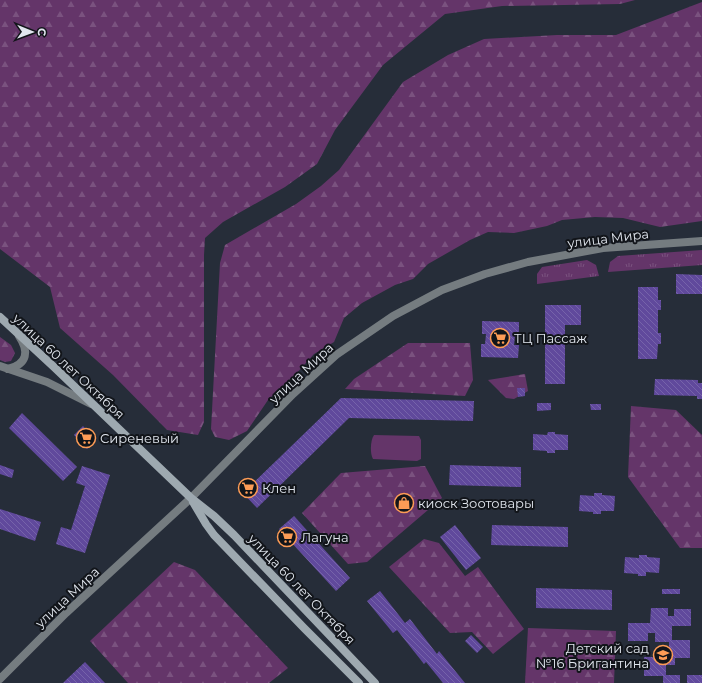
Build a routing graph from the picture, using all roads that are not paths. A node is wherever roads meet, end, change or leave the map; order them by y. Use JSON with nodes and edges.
{"nodes":[{"id":1,"x":702,"y":241,"type":"edge"},
{"id":2,"x":0,"y":317,"type":"edge"},
{"id":3,"x":16,"y":332,"type":"junction"},
{"id":4,"x":4,"y":367,"type":"edge"},
{"id":5,"x":54,"y":367,"type":"junction"},
{"id":6,"x":47,"y":382,"type":"junction"},
{"id":7,"x":95,"y":406,"type":"junction"},
{"id":8,"x":191,"y":498,"type":"junction"},
{"id":9,"x":314,"y":618,"type":"junction"},
{"id":10,"x":304,"y":628,"type":"junction"},
{"id":11,"x":0,"y":679,"type":"edge"},
{"id":12,"x":359,"y":683,"type":"edge"},
{"id":13,"x":375,"y":683,"type":"edge"}],
"edges":[{"from":1,"to":8,"type":"street","name":"улица Мира"},
{"from":2,"to":3,"type":"main road","name":"улица 60 лет Октября"},
{"from":3,"to":4,"type":"street"},
{"from":3,"to":5,"type":"main road","name":"улица 60 лет Октября"},
{"from":4,"to":6,"type":"street"},
{"from":5,"to":6,"type":"street"},
{"from":5,"to":7,"type":"main road","name":"улица 60 лет Октября"},
{"from":6,"to":7,"type":"street"},
{"from":7,"to":8,"type":"main road","name":"улица 60 лет Октября"},
{"from":8,"to":9,"type":"main road","name":"улица 60 лет Октября"},
{"from":8,"to":10,"type":"main road","name":"улица 60 лет Октября"},
{"from":8,"to":11,"type":"street","name":"улица Мира"},
{"from":9,"to":10,"type":"main road"},
{"from":9,"to":13,"type":"main road","name":"улица 60 лет Октября"},
{"from":10,"to":12,"type":"main road","name":"улица 60 лет Октября"}]}
